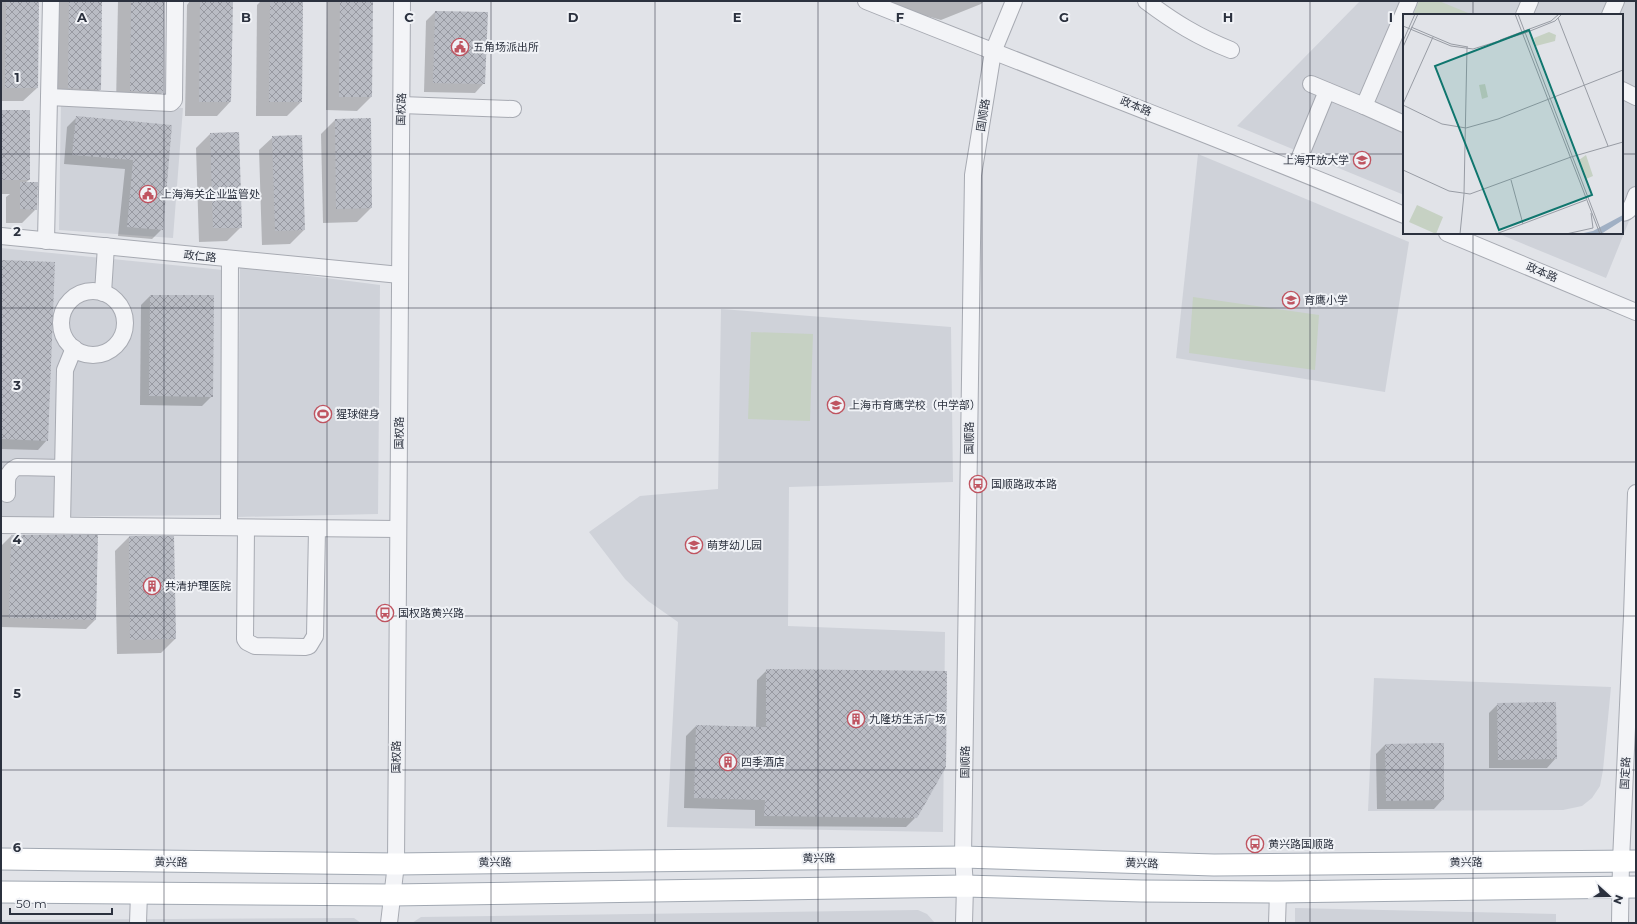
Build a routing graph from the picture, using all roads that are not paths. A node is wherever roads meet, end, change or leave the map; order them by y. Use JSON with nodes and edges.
{"nodes":[{"id":1,"x":51,"y":1,"type":"edge"},
{"id":2,"x":175,"y":1,"type":"edge"},
{"id":3,"x":402,"y":1,"type":"edge"},
{"id":4,"x":866,"y":1,"type":"edge"},
{"id":5,"x":1014,"y":1,"type":"edge"},
{"id":6,"x":1146,"y":1,"type":"edge"},
{"id":7,"x":1409,"y":1,"type":"edge"},
{"id":8,"x":1530,"y":1,"type":"edge"},
{"id":9,"x":1616,"y":1,"type":"edge"},
{"id":10,"x":1403,"y":14,"type":"edge"},
{"id":11,"x":1524,"y":14,"type":"edge"},
{"id":12,"x":1610,"y":14,"type":"edge"},
{"id":13,"x":1403,"y":15,"type":"edge"},
{"id":14,"x":1231,"y":50,"type":"dead end"},
{"id":15,"x":993,"y":52,"type":"junction"},
{"id":16,"x":1311,"y":84,"type":"dead end"},
{"id":17,"x":1623,"y":90,"type":"edge"},
{"id":18,"x":1327,"y":91,"type":"junction"},
{"id":19,"x":49,"y":97,"type":"junction"},
{"id":20,"x":1636,"y":97,"type":"edge"},
{"id":21,"x":401,"y":105,"type":"junction"},
{"id":22,"x":1364,"y":106,"type":"junction"},
{"id":23,"x":513,"y":108,"type":"dead end"},
{"id":24,"x":1403,"y":124,"type":"edge"},
{"id":25,"x":1295,"y":169,"type":"junction"},
{"id":26,"x":1636,"y":195,"type":"edge"},
{"id":27,"x":1623,"y":213,"type":"edge"},
{"id":28,"x":1403,"y":215,"type":"edge"},
{"id":29,"x":1449,"y":234,"type":"edge"},
{"id":30,"x":1,"y":236,"type":"edge"},
{"id":31,"x":46,"y":241,"type":"junction"},
{"id":32,"x":106,"y":246,"type":"junction"},
{"id":33,"x":230,"y":259,"type":"junction"},
{"id":34,"x":400,"y":275,"type":"junction"},
{"id":35,"x":103,"y":293,"type":"junction"},
{"id":36,"x":1636,"y":312,"type":"edge"},
{"id":37,"x":74,"y":348,"type":"junction"},
{"id":38,"x":63,"y":468,"type":"junction"},
{"id":39,"x":1636,"y":493,"type":"edge"},
{"id":40,"x":6,"y":494,"type":"dead end"},
{"id":41,"x":1,"y":525,"type":"edge"},
{"id":42,"x":62,"y":525,"type":"junction"},
{"id":43,"x":230,"y":528,"type":"junction"},
{"id":44,"x":246,"y":528,"type":"junction"},
{"id":45,"x":317,"y":528,"type":"junction"},
{"id":46,"x":398,"y":529,"type":"junction"},
{"id":47,"x":963,"y":857,"type":"junction"},
{"id":48,"x":1,"y":860,"type":"edge"},
{"id":49,"x":1628,"y":861,"type":"edge"},
{"id":50,"x":396,"y":864,"type":"junction"},
{"id":51,"x":965,"y":886,"type":"junction"},
{"id":52,"x":1628,"y":887,"type":"edge"},
{"id":53,"x":1,"y":892,"type":"edge"},
{"id":54,"x":1278,"y":892,"type":"junction"},
{"id":55,"x":139,"y":893,"type":"junction"},
{"id":56,"x":391,"y":895,"type":"junction"},
{"id":57,"x":138,"y":923,"type":"edge"},
{"id":58,"x":389,"y":923,"type":"edge"},
{"id":59,"x":964,"y":923,"type":"edge"},
{"id":60,"x":1277,"y":923,"type":"edge"},
{"id":61,"x":1620,"y":923,"type":"edge"}],
"edges":[{"from":1,"to":19,"type":"street"},
{"from":2,"to":19,"type":"street"},
{"from":3,"to":21,"type":"street","name":"国权路"},
{"from":4,"to":15,"type":"street","name":"政本路"},
{"from":5,"to":15,"type":"street","name":"国顺路"},
{"from":6,"to":14,"type":"street"},
{"from":7,"to":10,"type":"street"},
{"from":8,"to":11,"type":"street"},
{"from":9,"to":12,"type":"street"},
{"from":13,"to":22,"type":"street"},
{"from":15,"to":25,"type":"street","name":"政本路"},
{"from":15,"to":47,"type":"street","name":"国顺路"},
{"from":16,"to":18,"type":"street"},
{"from":17,"to":20,"type":"street"},
{"from":18,"to":22,"type":"street"},
{"from":18,"to":25,"type":"street"},
{"from":19,"to":31,"type":"street"},
{"from":21,"to":23,"type":"street"},
{"from":21,"to":34,"type":"street","name":"国权路"},
{"from":22,"to":24,"type":"street"},
{"from":25,"to":28,"type":"street","name":"政本路"},
{"from":26,"to":27,"type":"street"},
{"from":29,"to":36,"type":"street","name":"政本路"},
{"from":30,"to":31,"type":"street","name":"政仁路"},
{"from":31,"to":32,"type":"street","name":"政仁路"},
{"from":32,"to":33,"type":"street","name":"政仁路"},
{"from":32,"to":35,"type":"street"},
{"from":33,"to":34,"type":"street","name":"政仁路"},
{"from":33,"to":43,"type":"street"},
{"from":34,"to":46,"type":"street","name":"国权路"},
{"from":35,"to":37,"type":"street"},
{"from":35,"to":37,"type":"street"},
{"from":37,"to":38,"type":"street"},
{"from":38,"to":40,"type":"street"},
{"from":38,"to":42,"type":"street"},
{"from":39,"to":49,"type":"street","name":"国定路"},
{"from":41,"to":42,"type":"street"},
{"from":42,"to":43,"type":"street"},
{"from":43,"to":44,"type":"street"},
{"from":44,"to":45,"type":"street"},
{"from":44,"to":45,"type":"street"},
{"from":45,"to":46,"type":"street"},
{"from":46,"to":50,"type":"street","name":"国权路"},
{"from":47,"to":49,"type":"main road","name":"黄兴路"},
{"from":47,"to":50,"type":"main road","name":"黄兴路"},
{"from":47,"to":51,"type":"street","name":"国顺路"},
{"from":48,"to":50,"type":"main road","name":"黄兴路"},
{"from":49,"to":52,"type":"street","name":"国定路"},
{"from":50,"to":56,"type":"street","name":"国权路"},
{"from":51,"to":54,"type":"main road"},
{"from":51,"to":56,"type":"main road"},
{"from":51,"to":59,"type":"street","name":"国顺路"},
{"from":52,"to":54,"type":"main road"},
{"from":52,"to":61,"type":"street","name":"国定路"},
{"from":53,"to":55,"type":"main road"},
{"from":54,"to":60,"type":"street"},
{"from":55,"to":56,"type":"main road"},
{"from":55,"to":57,"type":"street"},
{"from":56,"to":58,"type":"street","name":"国权路"}]}
